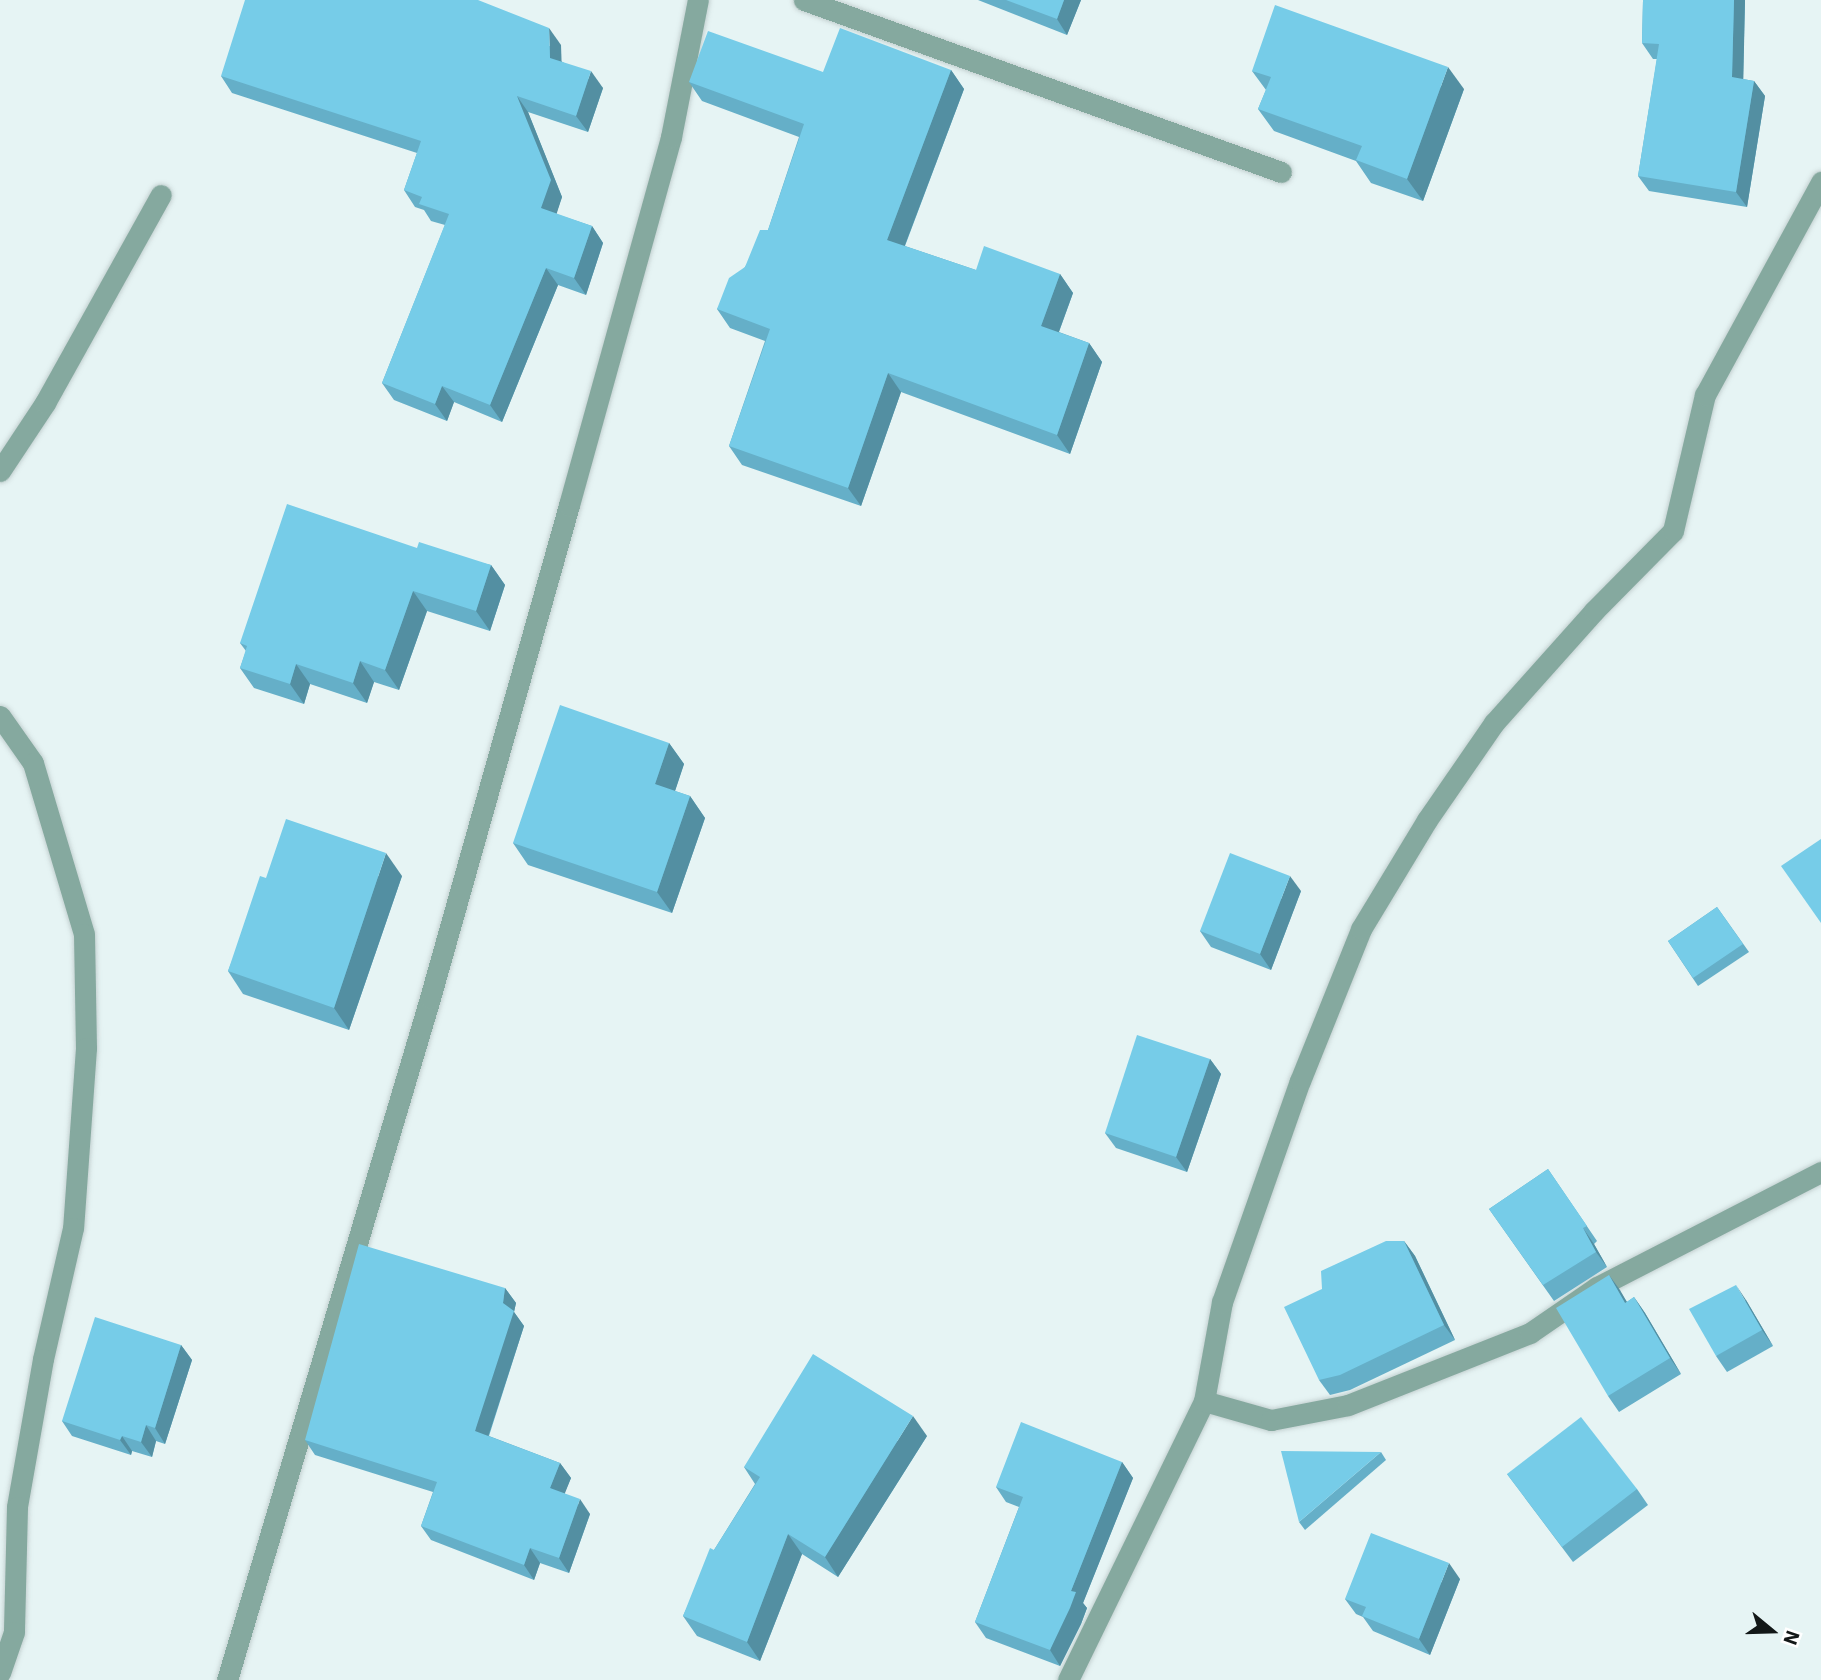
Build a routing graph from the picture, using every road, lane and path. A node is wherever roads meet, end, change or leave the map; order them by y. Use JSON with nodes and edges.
{"nodes":[{"id":1,"x":698,"y":0,"type":"edge"},
{"id":2,"x":804,"y":0,"type":"edge"},
{"id":3,"x":1280,"y":172,"type":"dead end"},
{"id":4,"x":1821,"y":182,"type":"edge"},
{"id":5,"x":161,"y":195,"type":"dead end"},
{"id":6,"x":0,"y":471,"type":"edge"},
{"id":7,"x":0,"y":716,"type":"edge"},
{"id":8,"x":1821,"y":1172,"type":"edge"},
{"id":9,"x":1204,"y":1401,"type":"junction"},
{"id":10,"x":0,"y":1673,"type":"edge"},
{"id":11,"x":227,"y":1680,"type":"edge"},
{"id":12,"x":1068,"y":1680,"type":"edge"}],
"edges":[{"from":1,"to":11,"type":"street"},
{"from":2,"to":3,"type":"street"},
{"from":4,"to":9,"type":"street"},
{"from":5,"to":6,"type":"street"},
{"from":7,"to":10,"type":"street"},
{"from":8,"to":9,"type":"street"},
{"from":9,"to":12,"type":"street"}]}
